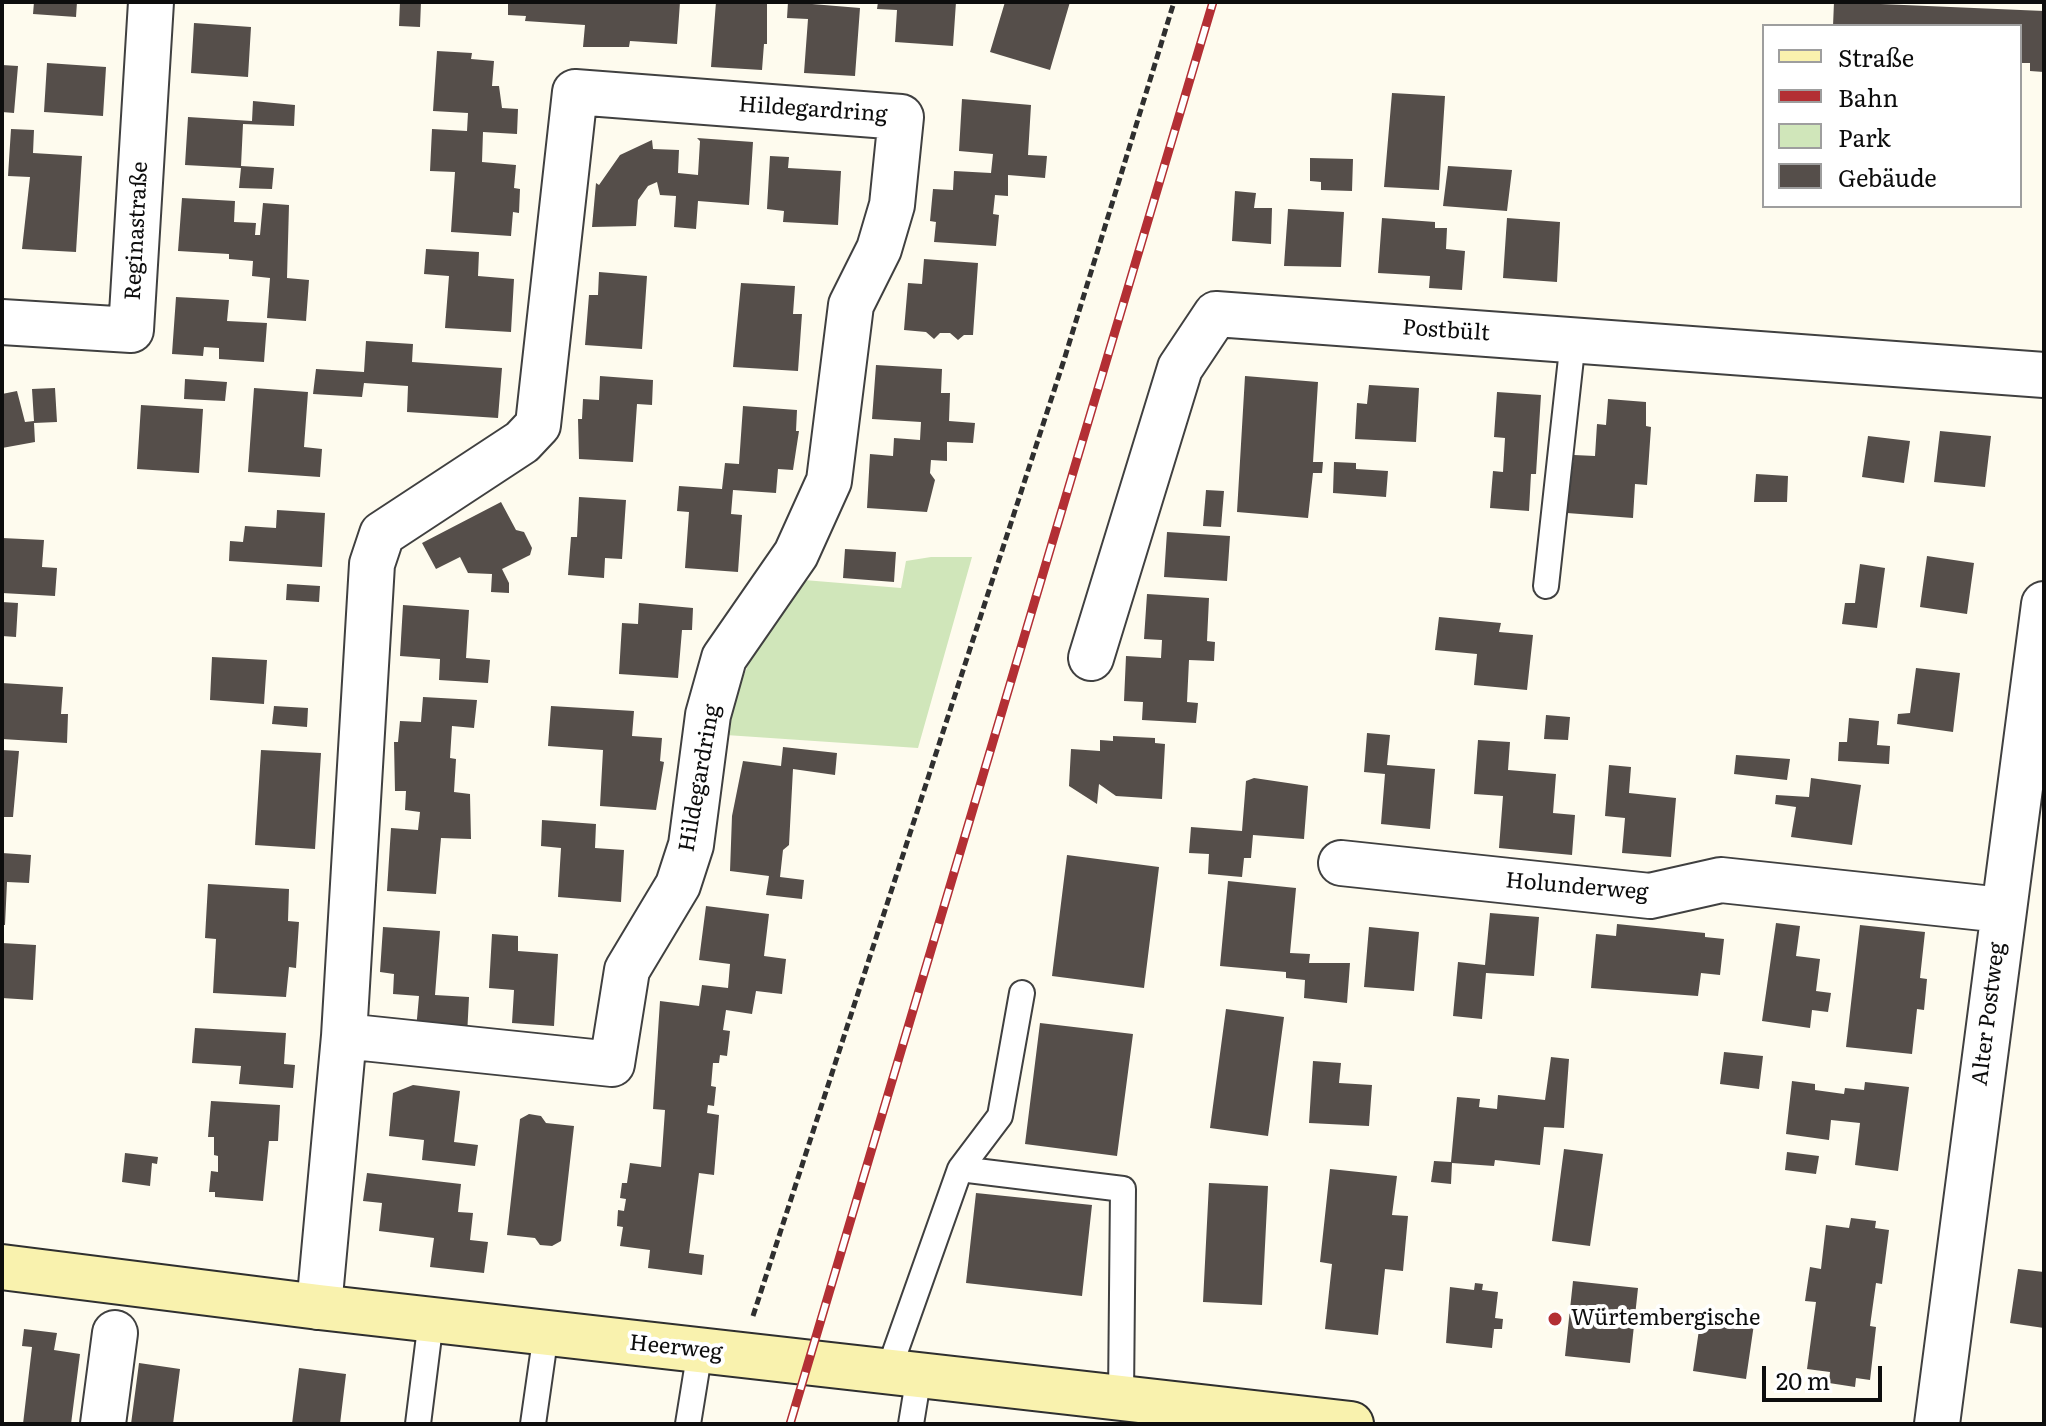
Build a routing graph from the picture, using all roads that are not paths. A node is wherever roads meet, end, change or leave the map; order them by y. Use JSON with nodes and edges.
{"nodes":[{"id":1,"x":151,"y":2,"type":"edge"},
{"id":2,"x":2,"y":322,"type":"edge"},
{"id":3,"x":1573,"y":340,"type":"junction"},
{"id":4,"x":2044,"y":375,"type":"edge"},
{"id":5,"x":1546,"y":586,"type":"dead end"},
{"id":6,"x":2044,"y":604,"type":"edge"},
{"id":7,"x":1091,"y":658,"type":"dead end"},
{"id":8,"x":2040,"y":664,"type":"edge"},
{"id":9,"x":1341,"y":863,"type":"dead end"},
{"id":10,"x":2002,"y":910,"type":"junction"},
{"id":11,"x":1022,"y":993,"type":"dead end"},
{"id":12,"x":344,"y":1036,"type":"junction"},
{"id":13,"x":960,"y":1169,"type":"junction"},
{"id":14,"x":2,"y":1267,"type":"edge"},
{"id":15,"x":319,"y":1307,"type":"junction"},
{"id":16,"x":431,"y":1320,"type":"junction"},
{"id":17,"x":115,"y":1333,"type":"dead end"},
{"id":18,"x":546,"y":1333,"type":"junction"},
{"id":19,"x":720,"y":1352,"type":"junction"},
{"id":20,"x":904,"y":1373,"type":"junction"},
{"id":21,"x":1121,"y":1397,"type":"junction"},
{"id":22,"x":103,"y":1424,"type":"edge"},
{"id":23,"x":418,"y":1424,"type":"edge"},
{"id":24,"x":533,"y":1424,"type":"edge"},
{"id":25,"x":688,"y":1424,"type":"edge"},
{"id":26,"x":911,"y":1424,"type":"edge"},
{"id":27,"x":1351,"y":1424,"type":"edge"},
{"id":28,"x":1937,"y":1424,"type":"edge"}],
"edges":[{"from":1,"to":2,"type":"street","name":"Reginastraße"},
{"from":3,"to":4,"type":"street","name":"Postbült"},
{"from":3,"to":5,"type":"lane"},
{"from":3,"to":7,"type":"street","name":"Postbült"},
{"from":6,"to":8,"type":"street","name":"Alter Postweg"},
{"from":8,"to":10,"type":"street","name":"Alter Postweg"},
{"from":9,"to":10,"type":"street","name":"Holunderweg"},
{"from":10,"to":28,"type":"street","name":"Alter Postweg"},
{"from":11,"to":13,"type":"lane"},
{"from":12,"to":12,"type":"street","name":"Hildegardring"},
{"from":12,"to":15,"type":"street","name":"Hildegardring"},
{"from":13,"to":20,"type":"lane"},
{"from":13,"to":21,"type":"lane"},
{"from":14,"to":15,"type":"street","name":"Heerweg"},
{"from":15,"to":16,"type":"street","name":"Heerweg"},
{"from":16,"to":18,"type":"street","name":"Heerweg"},
{"from":16,"to":23,"type":"lane"},
{"from":17,"to":22,"type":"street"},
{"from":18,"to":19,"type":"street","name":"Heerweg"},
{"from":18,"to":24,"type":"lane"},
{"from":19,"to":20,"type":"street","name":"Heerweg"},
{"from":19,"to":25,"type":"lane"},
{"from":20,"to":21,"type":"street","name":"Heerweg"},
{"from":20,"to":26,"type":"lane"},
{"from":21,"to":27,"type":"street","name":"Heerweg"}]}
